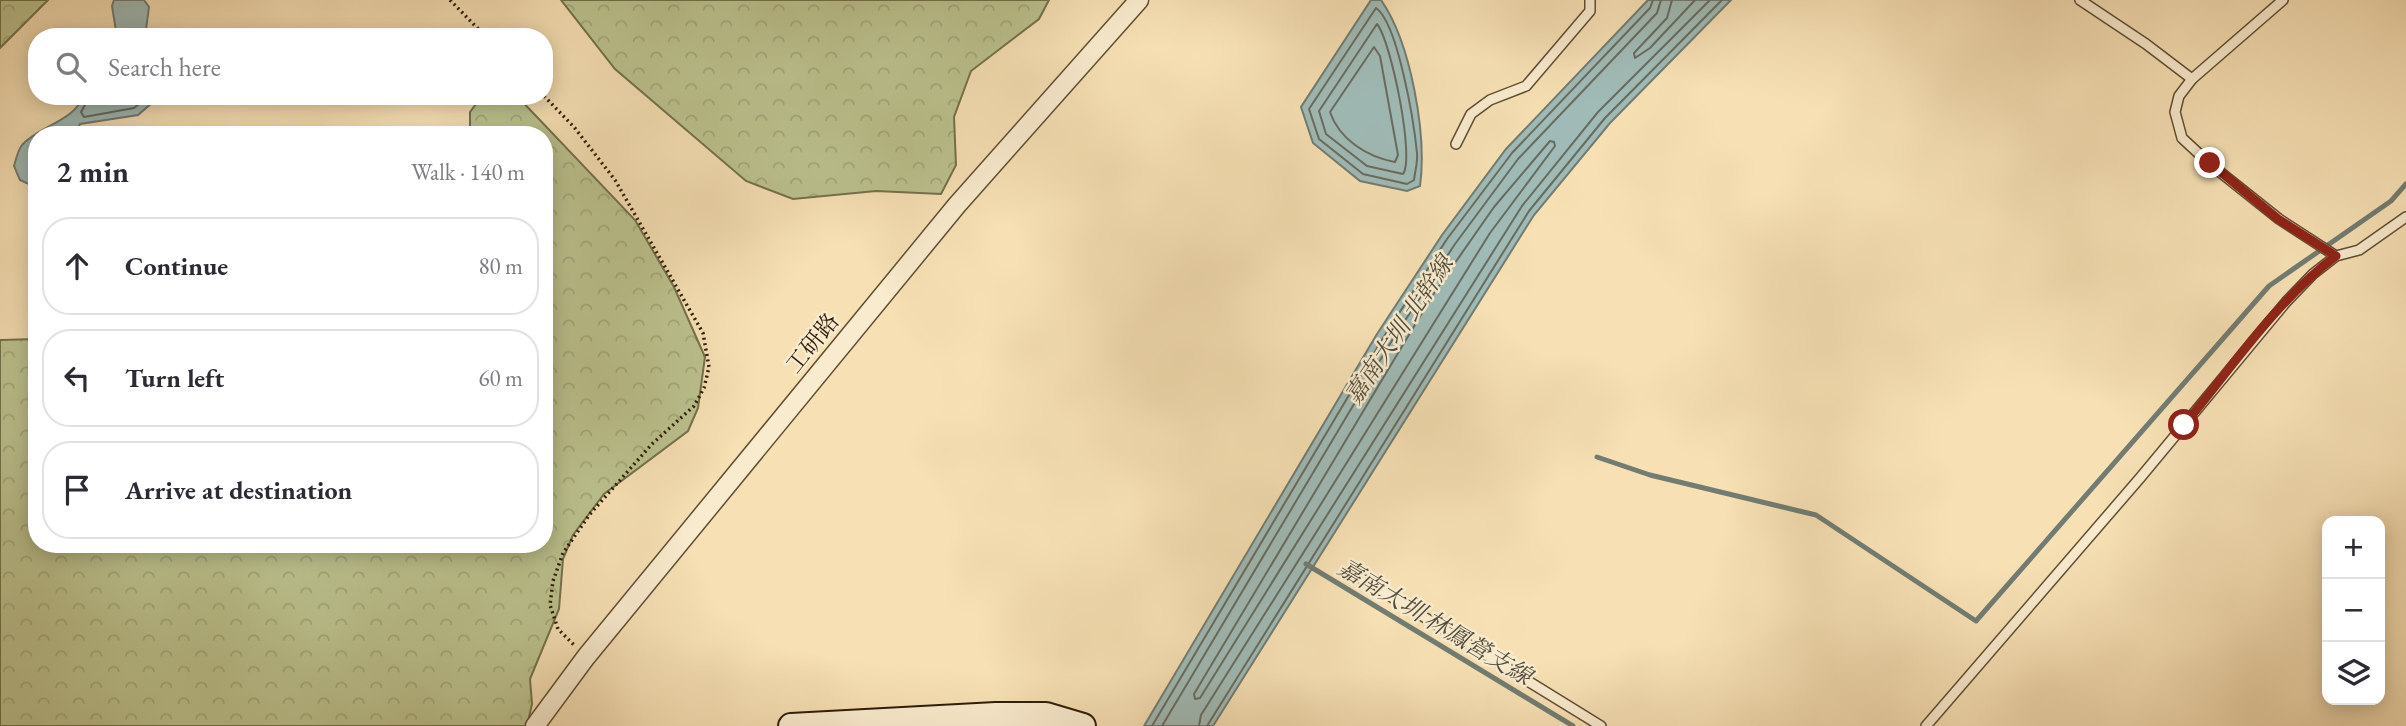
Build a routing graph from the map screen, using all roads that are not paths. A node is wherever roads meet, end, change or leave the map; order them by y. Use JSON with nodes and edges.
{"nodes":[{"id":1,"x":1139,"y":0,"type":"edge"},
{"id":2,"x":1590,"y":0,"type":"edge"},
{"id":3,"x":2080,"y":0,"type":"edge"},
{"id":4,"x":2283,"y":0,"type":"edge"},
{"id":5,"x":2192,"y":79,"type":"junction"},
{"id":6,"x":1456,"y":145,"type":"dead end"},
{"id":7,"x":2406,"y":217,"type":"edge"},
{"id":8,"x":2336,"y":256,"type":"junction"},
{"id":9,"x":1359,"y":577,"type":"dead end"},
{"id":10,"x":535,"y":726,"type":"edge"},
{"id":11,"x":791,"y":726,"type":"edge"},
{"id":12,"x":1083,"y":726,"type":"edge"},
{"id":13,"x":1601,"y":726,"type":"edge"},
{"id":14,"x":1926,"y":726,"type":"edge"}],
"edges":[{"from":1,"to":10,"type":"street","name":"工研路"},
{"from":2,"to":6,"type":"lane"},
{"from":3,"to":5,"type":"lane"},
{"from":4,"to":5,"type":"lane"},
{"from":5,"to":8,"type":"lane"},
{"from":7,"to":8,"type":"lane"},
{"from":8,"to":14,"type":"lane"},
{"from":9,"to":13,"type":"lane"},
{"from":11,"to":12,"type":"main road"}]}
